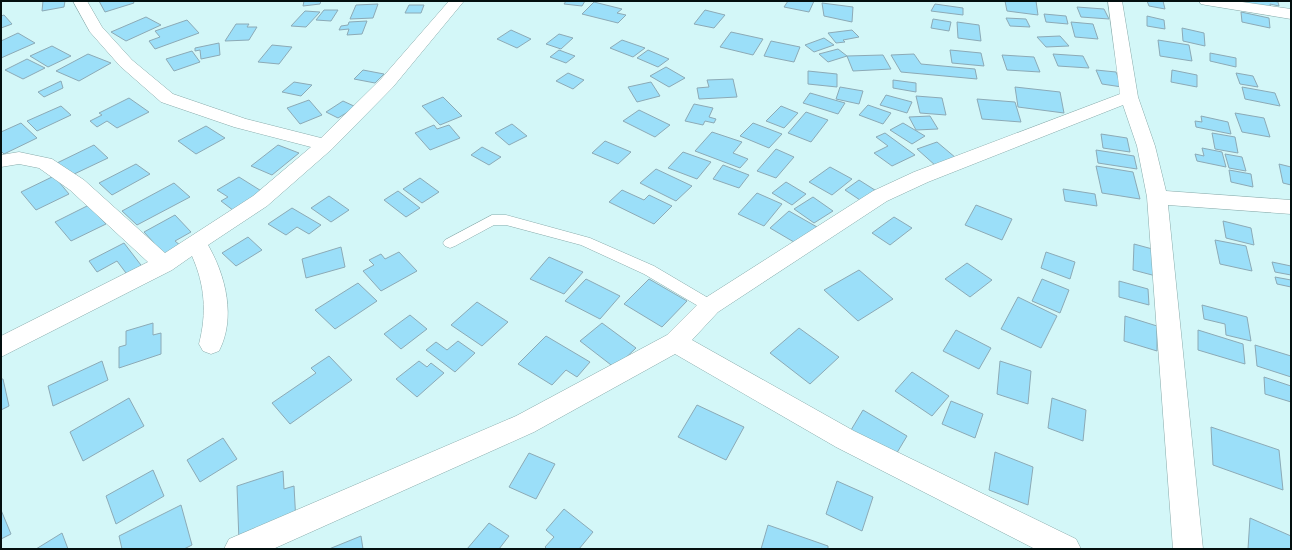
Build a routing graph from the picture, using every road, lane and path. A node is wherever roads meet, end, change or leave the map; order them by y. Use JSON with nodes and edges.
{"nodes":[{"id":1,"x":80,"y":1,"type":"edge"},
{"id":2,"x":457,"y":1,"type":"edge"},
{"id":3,"x":1115,"y":1,"type":"edge"},
{"id":4,"x":1206,"y":1,"type":"edge"},
{"id":5,"x":1291,"y":14,"type":"edge"},
{"id":6,"x":1129,"y":97,"type":"junction"},
{"id":7,"x":325,"y":145,"type":"junction"},
{"id":8,"x":1,"y":161,"type":"edge"},
{"id":9,"x":1157,"y":197,"type":"junction"},
{"id":10,"x":1291,"y":207,"type":"edge"},
{"id":11,"x":196,"y":243,"type":"junction"},
{"id":12,"x":450,"y":243,"type":"dead end"},
{"id":13,"x":164,"y":264,"type":"junction"},
{"id":14,"x":710,"y":306,"type":"junction"},
{"id":15,"x":675,"y":342,"type":"junction"},
{"id":16,"x":211,"y":344,"type":"dead end"},
{"id":17,"x":1,"y":347,"type":"edge"},
{"id":18,"x":239,"y":549,"type":"edge"},
{"id":19,"x":1066,"y":549,"type":"edge"},
{"id":20,"x":1188,"y":549,"type":"edge"}],
"edges":[{"from":1,"to":7,"type":"street"},
{"from":2,"to":7,"type":"street"},
{"from":3,"to":6,"type":"street"},
{"from":4,"to":5,"type":"street"},
{"from":6,"to":9,"type":"street"},
{"from":6,"to":14,"type":"street"},
{"from":7,"to":11,"type":"street"},
{"from":8,"to":13,"type":"street"},
{"from":9,"to":10,"type":"street"},
{"from":9,"to":20,"type":"street"},
{"from":11,"to":13,"type":"street"},
{"from":11,"to":16,"type":"street"},
{"from":12,"to":14,"type":"lane"},
{"from":13,"to":17,"type":"street"},
{"from":14,"to":15,"type":"street"},
{"from":15,"to":18,"type":"street"},
{"from":15,"to":19,"type":"street"}]}
